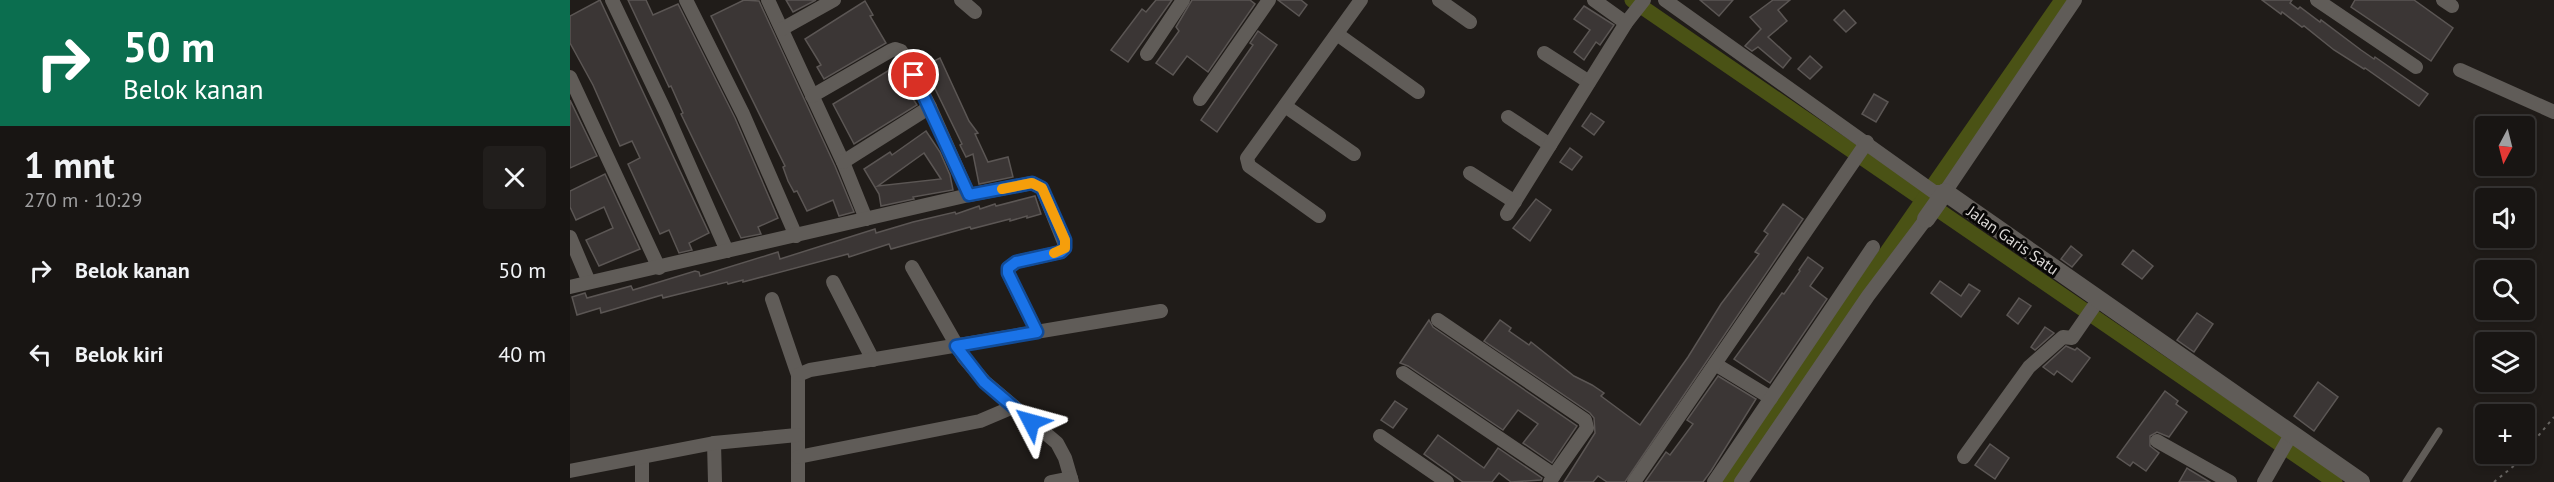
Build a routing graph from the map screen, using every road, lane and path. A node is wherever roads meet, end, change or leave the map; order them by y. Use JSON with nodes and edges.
{"nodes":[{"id":1,"x":612,"y":0,"type":"edge"},
{"id":2,"x":686,"y":0,"type":"edge"},
{"id":3,"x":768,"y":0,"type":"edge"},
{"id":4,"x":834,"y":0,"type":"edge"},
{"id":5,"x":961,"y":0,"type":"edge"},
{"id":6,"x":1183,"y":0,"type":"edge"},
{"id":7,"x":1269,"y":0,"type":"edge"},
{"id":8,"x":1361,"y":0,"type":"edge"},
{"id":9,"x":1439,"y":0,"type":"edge"},
{"id":10,"x":1594,"y":0,"type":"edge"},
{"id":11,"x":1644,"y":0,"type":"edge"},
{"id":12,"x":1665,"y":0,"type":"edge"},
{"id":13,"x":2075,"y":0,"type":"edge"},
{"id":14,"x":2317,"y":0,"type":"edge"},
{"id":15,"x":975,"y":12,"type":"dead end"},
{"id":16,"x":1629,"y":19,"type":"junction"},
{"id":17,"x":1470,"y":22,"type":"dead end"},
{"id":18,"x":782,"y":29,"type":"junction"},
{"id":19,"x":1337,"y":34,"type":"junction"},
{"id":20,"x":1544,"y":53,"type":"dead end"},
{"id":21,"x":1147,"y":54,"type":"dead end"},
{"id":22,"x":2416,"y":67,"type":"dead end"},
{"id":23,"x":2460,"y":70,"type":"dead end"},
{"id":24,"x":570,"y":77,"type":"edge"},
{"id":25,"x":1589,"y":82,"type":"junction"},
{"id":26,"x":1418,"y":92,"type":"dead end"},
{"id":27,"x":812,"y":96,"type":"junction"},
{"id":28,"x":1200,"y":99,"type":"dead end"},
{"id":29,"x":1285,"y":106,"type":"junction"},
{"id":30,"x":930,"y":108,"type":"junction"},
{"id":31,"x":2554,"y":112,"type":"edge"},
{"id":32,"x":1508,"y":117,"type":"dead end"},
{"id":33,"x":1550,"y":145,"type":"junction"},
{"id":34,"x":1864,"y":145,"type":"junction"},
{"id":35,"x":1354,"y":154,"type":"dead end"},
{"id":36,"x":843,"y":162,"type":"junction"},
{"id":37,"x":1470,"y":173,"type":"dead end"},
{"id":38,"x":1936,"y":192,"type":"junction"},
{"id":39,"x":969,"y":195,"type":"junction"},
{"id":40,"x":1319,"y":216,"type":"dead end"},
{"id":41,"x":866,"y":219,"type":"junction"},
{"id":42,"x":1926,"y":219,"type":"joint"},
{"id":43,"x":796,"y":236,"type":"junction"},
{"id":44,"x":570,"y":237,"type":"edge"},
{"id":45,"x":1873,"y":247,"type":"dead end"},
{"id":46,"x":727,"y":252,"type":"junction"},
{"id":47,"x":912,"y":267,"type":"dead end"},
{"id":48,"x":659,"y":268,"type":"junction"},
{"id":49,"x":589,"y":282,"type":"junction"},
{"id":50,"x":833,"y":282,"type":"dead end"},
{"id":51,"x":570,"y":286,"type":"edge"},
{"id":52,"x":772,"y":299,"type":"dead end"},
{"id":53,"x":2098,"y":300,"type":"junction"},
{"id":54,"x":1161,"y":311,"type":"dead end"},
{"id":55,"x":1438,"y":320,"type":"dead end"},
{"id":56,"x":1037,"y":332,"type":"junction"},
{"id":57,"x":956,"y":346,"type":"junction"},
{"id":58,"x":873,"y":360,"type":"junction"},
{"id":59,"x":1715,"y":364,"type":"junction"},
{"id":60,"x":1403,"y":374,"type":"dead end"},
{"id":61,"x":798,"y":375,"type":"junction"},
{"id":62,"x":1771,"y":398,"type":"junction"},
{"id":63,"x":1013,"y":407,"type":"junction"},
{"id":64,"x":2554,"y":417,"type":"edge"},
{"id":65,"x":2439,"y":431,"type":"dead end"},
{"id":66,"x":797,"y":435,"type":"junction"},
{"id":67,"x":1380,"y":436,"type":"dead end"},
{"id":68,"x":2290,"y":437,"type":"junction"},
{"id":69,"x":2535,"y":440,"type":"edge"},
{"id":70,"x":2157,"y":441,"type":"dead end"},
{"id":71,"x":714,"y":443,"type":"junction"},
{"id":72,"x":798,"y":457,"type":"junction"},
{"id":73,"x":1964,"y":457,"type":"dead end"},
{"id":74,"x":642,"y":459,"type":"junction"},
{"id":75,"x":2516,"y":464,"type":"edge"},
{"id":76,"x":570,"y":471,"type":"edge"},
{"id":77,"x":1552,"y":479,"type":"edge"},
{"id":78,"x":1071,"y":480,"type":"edge"},
{"id":79,"x":642,"y":482,"type":"edge"},
{"id":80,"x":715,"y":482,"type":"edge"},
{"id":81,"x":798,"y":482,"type":"edge"},
{"id":82,"x":1051,"y":482,"type":"edge"},
{"id":83,"x":1447,"y":482,"type":"edge"},
{"id":84,"x":1634,"y":482,"type":"edge"},
{"id":85,"x":1714,"y":482,"type":"edge"},
{"id":86,"x":1741,"y":482,"type":"edge"},
{"id":87,"x":2230,"y":482,"type":"edge"},
{"id":88,"x":2264,"y":482,"type":"edge"},
{"id":89,"x":2361,"y":482,"type":"edge"},
{"id":90,"x":2406,"y":482,"type":"edge"},
{"id":91,"x":2493,"y":482,"type":"edge"}],
"edges":[{"from":1,"to":46,"type":"street"},
{"from":2,"to":43,"type":"street"},
{"from":3,"to":18,"type":"street"},
{"from":4,"to":18,"type":"street"},
{"from":5,"to":15,"type":"street"},
{"from":6,"to":21,"type":"street"},
{"from":7,"to":28,"type":"street"},
{"from":8,"to":19,"type":"street"},
{"from":9,"to":17,"type":"street"},
{"from":10,"to":16,"type":"street"},
{"from":11,"to":16,"type":"street"},
{"from":12,"to":34,"type":"street","name":"Jalan Garis Satu"},
{"from":13,"to":38,"type":"street"},
{"from":14,"to":22,"type":"street"},
{"from":16,"to":25,"type":"street"},
{"from":18,"to":27,"type":"street"},
{"from":19,"to":26,"type":"street"},
{"from":19,"to":29,"type":"street"},
{"from":20,"to":25,"type":"street"},
{"from":23,"to":31,"type":"street"},
{"from":24,"to":48,"type":"street"},
{"from":25,"to":33,"type":"street"},
{"from":27,"to":30,"type":"street"},
{"from":27,"to":36,"type":"street"},
{"from":29,"to":35,"type":"street"},
{"from":29,"to":40,"type":"street"},
{"from":30,"to":36,"type":"street"},
{"from":30,"to":39,"type":"street"},
{"from":32,"to":33,"type":"street"},
{"from":33,"to":37,"type":"street"},
{"from":34,"to":38,"type":"street","name":"Jalan Garis Satu"},
{"from":34,"to":59,"type":"street"},
{"from":36,"to":41,"type":"street"},
{"from":38,"to":42,"type":"street"},
{"from":38,"to":53,"type":"street","name":"Jalan Garis Satu"},
{"from":39,"to":41,"type":"street"},
{"from":39,"to":56,"type":"street"},
{"from":41,"to":43,"type":"street"},
{"from":42,"to":86,"type":"street"},
{"from":43,"to":46,"type":"street"},
{"from":44,"to":49,"type":"street"},
{"from":45,"to":62,"type":"street"},
{"from":46,"to":48,"type":"street"},
{"from":47,"to":57,"type":"street"},
{"from":48,"to":49,"type":"street"},
{"from":49,"to":51,"type":"street"},
{"from":50,"to":58,"type":"street"},
{"from":52,"to":61,"type":"street"},
{"from":53,"to":68,"type":"street","name":"Jalan Garis Satu"},
{"from":53,"to":73,"type":"street"},
{"from":54,"to":56,"type":"street"},
{"from":55,"to":77,"type":"street"},
{"from":56,"to":57,"type":"street"},
{"from":57,"to":58,"type":"street"},
{"from":57,"to":63,"type":"street"},
{"from":58,"to":61,"type":"street"},
{"from":59,"to":62,"type":"street"},
{"from":59,"to":84,"type":"street"},
{"from":60,"to":77,"type":"street"},
{"from":61,"to":66,"type":"street"},
{"from":62,"to":85,"type":"street"},
{"from":63,"to":72,"type":"street"},
{"from":63,"to":78,"type":"street"},
{"from":64,"to":69,"type":"path"},
{"from":65,"to":90,"type":"lane"},
{"from":66,"to":71,"type":"street"},
{"from":66,"to":72,"type":"street"},
{"from":67,"to":83,"type":"street"},
{"from":68,"to":88,"type":"street"},
{"from":68,"to":89,"type":"street","name":"Jalan Garis Satu"},
{"from":70,"to":87,"type":"street"},
{"from":71,"to":74,"type":"street"},
{"from":71,"to":80,"type":"street"},
{"from":72,"to":81,"type":"street"},
{"from":74,"to":76,"type":"street"},
{"from":74,"to":79,"type":"street"},
{"from":75,"to":91,"type":"path"},
{"from":78,"to":82,"type":"street"}]}
